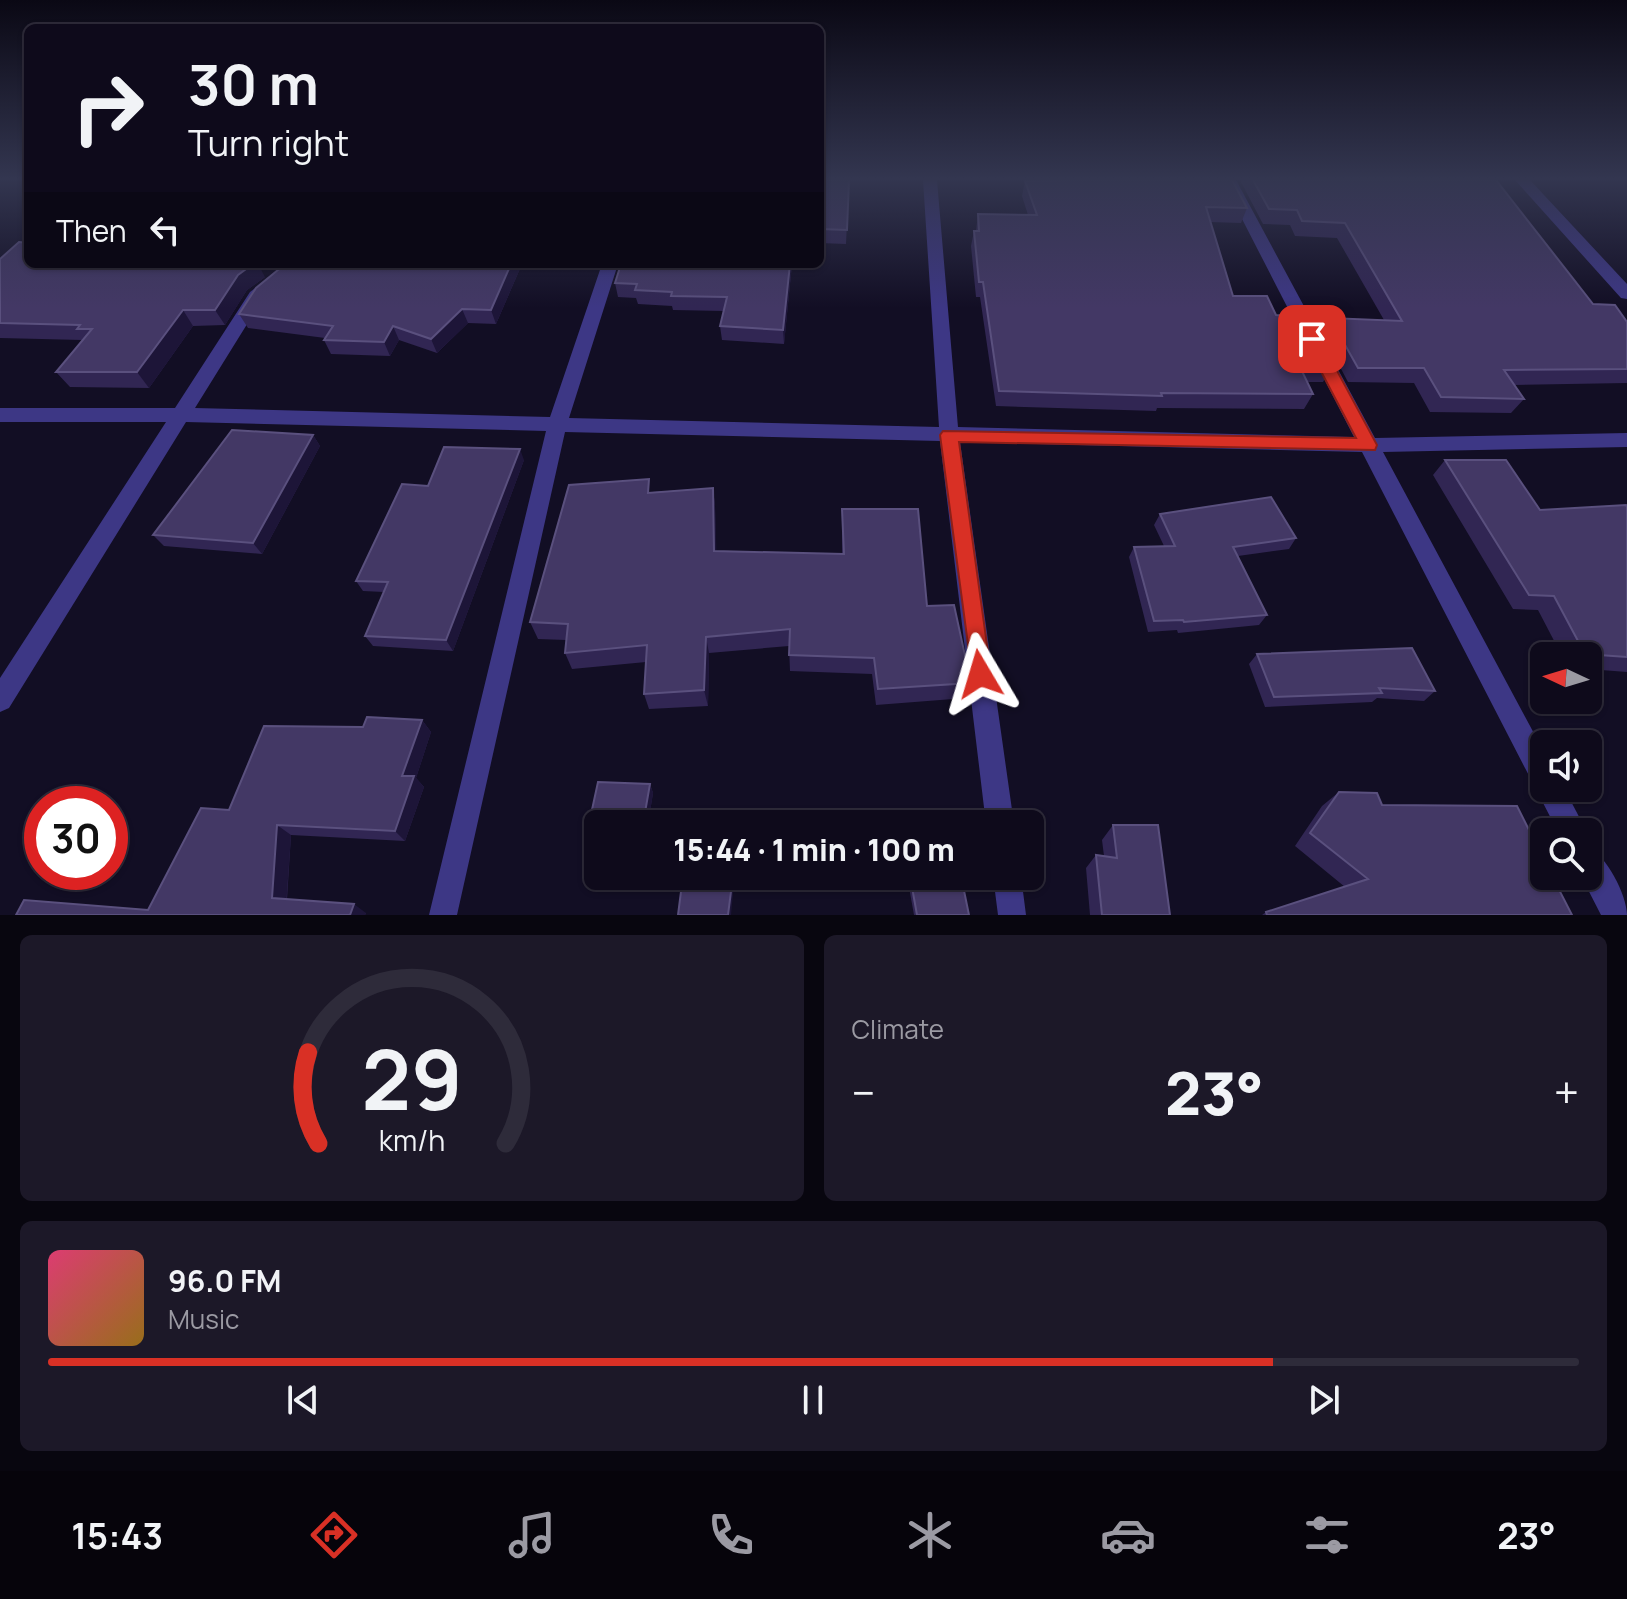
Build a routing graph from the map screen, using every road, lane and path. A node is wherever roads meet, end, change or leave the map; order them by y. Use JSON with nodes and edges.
{"nodes":[{"id":1,"x":933,"y":223,"type":"edge"},
{"id":2,"x":1251,"y":223,"type":"edge"},
{"id":3,"x":1561,"y":223,"type":"edge"},
{"id":4,"x":292,"y":268,"type":"edge"},
{"id":5,"x":609,"y":268,"type":"edge"},
{"id":6,"x":1627,"y":294,"type":"edge"},
{"id":7,"x":0,"y":415,"type":"edge"},
{"id":8,"x":179,"y":415,"type":"junction"},
{"id":9,"x":557,"y":425,"type":"junction"},
{"id":10,"x":949,"y":435,"type":"junction"},
{"id":11,"x":1627,"y":440,"type":"edge"},
{"id":12,"x":1368,"y":445,"type":"junction"},
{"id":13,"x":0,"y":700,"type":"edge"},
{"id":14,"x":1530,"y":752,"type":"edge"},
{"id":15,"x":998,"y":810,"type":"edge"},
{"id":16,"x":1602,"y":887,"type":"edge"},
{"id":17,"x":1009,"y":890,"type":"edge"},
{"id":18,"x":443,"y":915,"type":"edge"},
{"id":19,"x":1012,"y":915,"type":"edge"},
{"id":20,"x":1617,"y":915,"type":"edge"}],
"edges":[{"from":1,"to":10,"type":"street"},
{"from":2,"to":12,"type":"street"},
{"from":3,"to":6,"type":"street"},
{"from":4,"to":8,"type":"street"},
{"from":5,"to":9,"type":"street"},
{"from":7,"to":8,"type":"street"},
{"from":8,"to":9,"type":"street"},
{"from":8,"to":13,"type":"street"},
{"from":9,"to":10,"type":"street"},
{"from":9,"to":18,"type":"street"},
{"from":10,"to":12,"type":"street"},
{"from":10,"to":15,"type":"street"},
{"from":11,"to":12,"type":"street"},
{"from":12,"to":14,"type":"street"},
{"from":16,"to":20,"type":"street"},
{"from":17,"to":19,"type":"street"}]}
